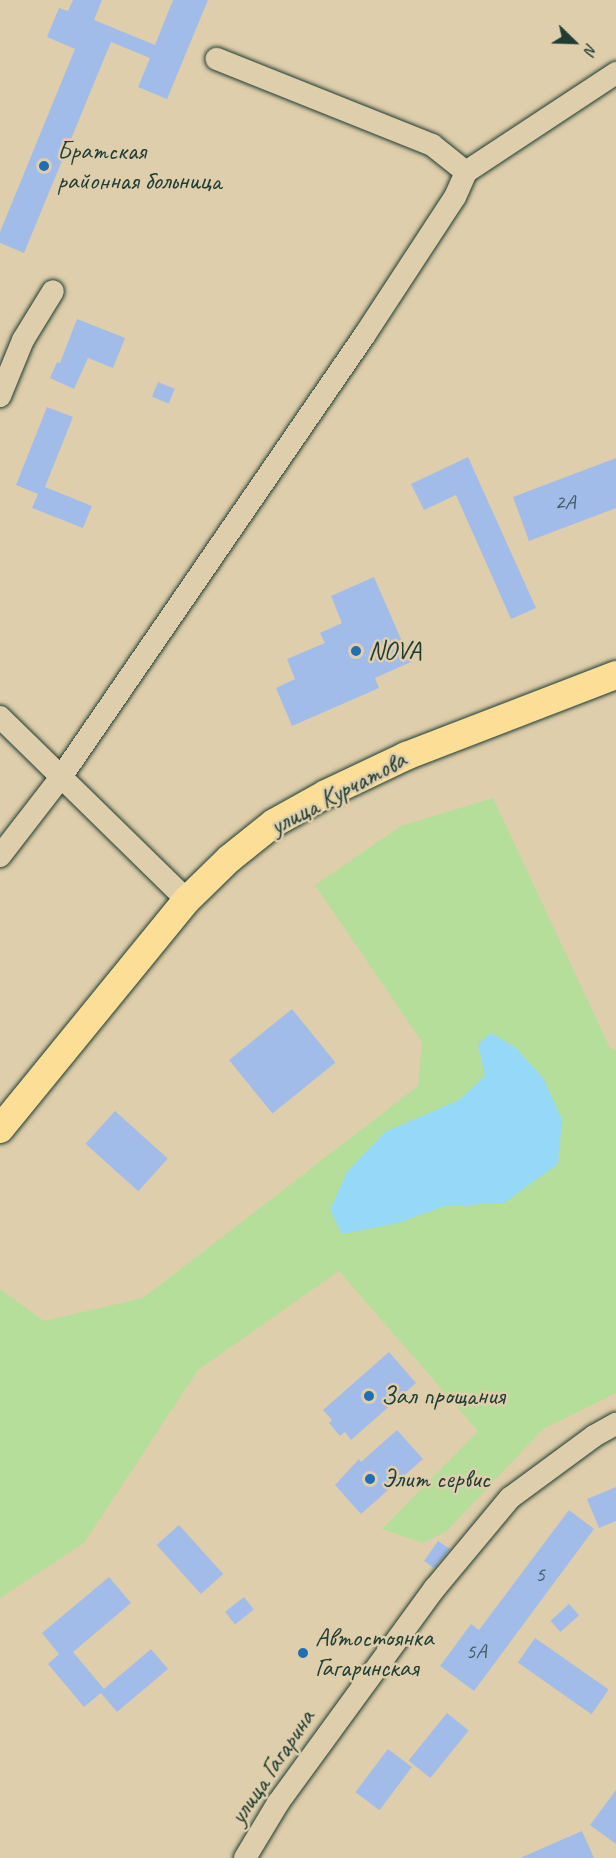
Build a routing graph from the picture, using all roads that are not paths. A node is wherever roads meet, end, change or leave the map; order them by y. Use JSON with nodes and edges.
{"nodes":[{"id":1,"x":217,"y":59,"type":"dead end"},
{"id":2,"x":616,"y":73,"type":"edge"},
{"id":3,"x":466,"y":172,"type":"junction"},
{"id":4,"x":53,"y":291,"type":"dead end"},
{"id":5,"x":0,"y":396,"type":"edge"},
{"id":6,"x":616,"y":675,"type":"edge"},
{"id":7,"x":0,"y":717,"type":"edge"},
{"id":8,"x":61,"y":777,"type":"junction"},
{"id":9,"x":0,"y":856,"type":"edge"},
{"id":10,"x":187,"y":900,"type":"junction"},
{"id":11,"x":0,"y":1129,"type":"edge"},
{"id":12,"x":616,"y":1424,"type":"edge"},
{"id":13,"x":245,"y":1858,"type":"edge"}],
"edges":[{"from":1,"to":3,"type":"street"},
{"from":2,"to":3,"type":"street"},
{"from":3,"to":8,"type":"street"},
{"from":4,"to":5,"type":"street"},
{"from":6,"to":10,"type":"main road","name":"улица Курчатова"},
{"from":7,"to":8,"type":"street"},
{"from":8,"to":9,"type":"street"},
{"from":8,"to":10,"type":"street"},
{"from":10,"to":11,"type":"main road","name":"улица Курчатова"},
{"from":12,"to":13,"type":"street","name":"улица Гагарина"}]}
